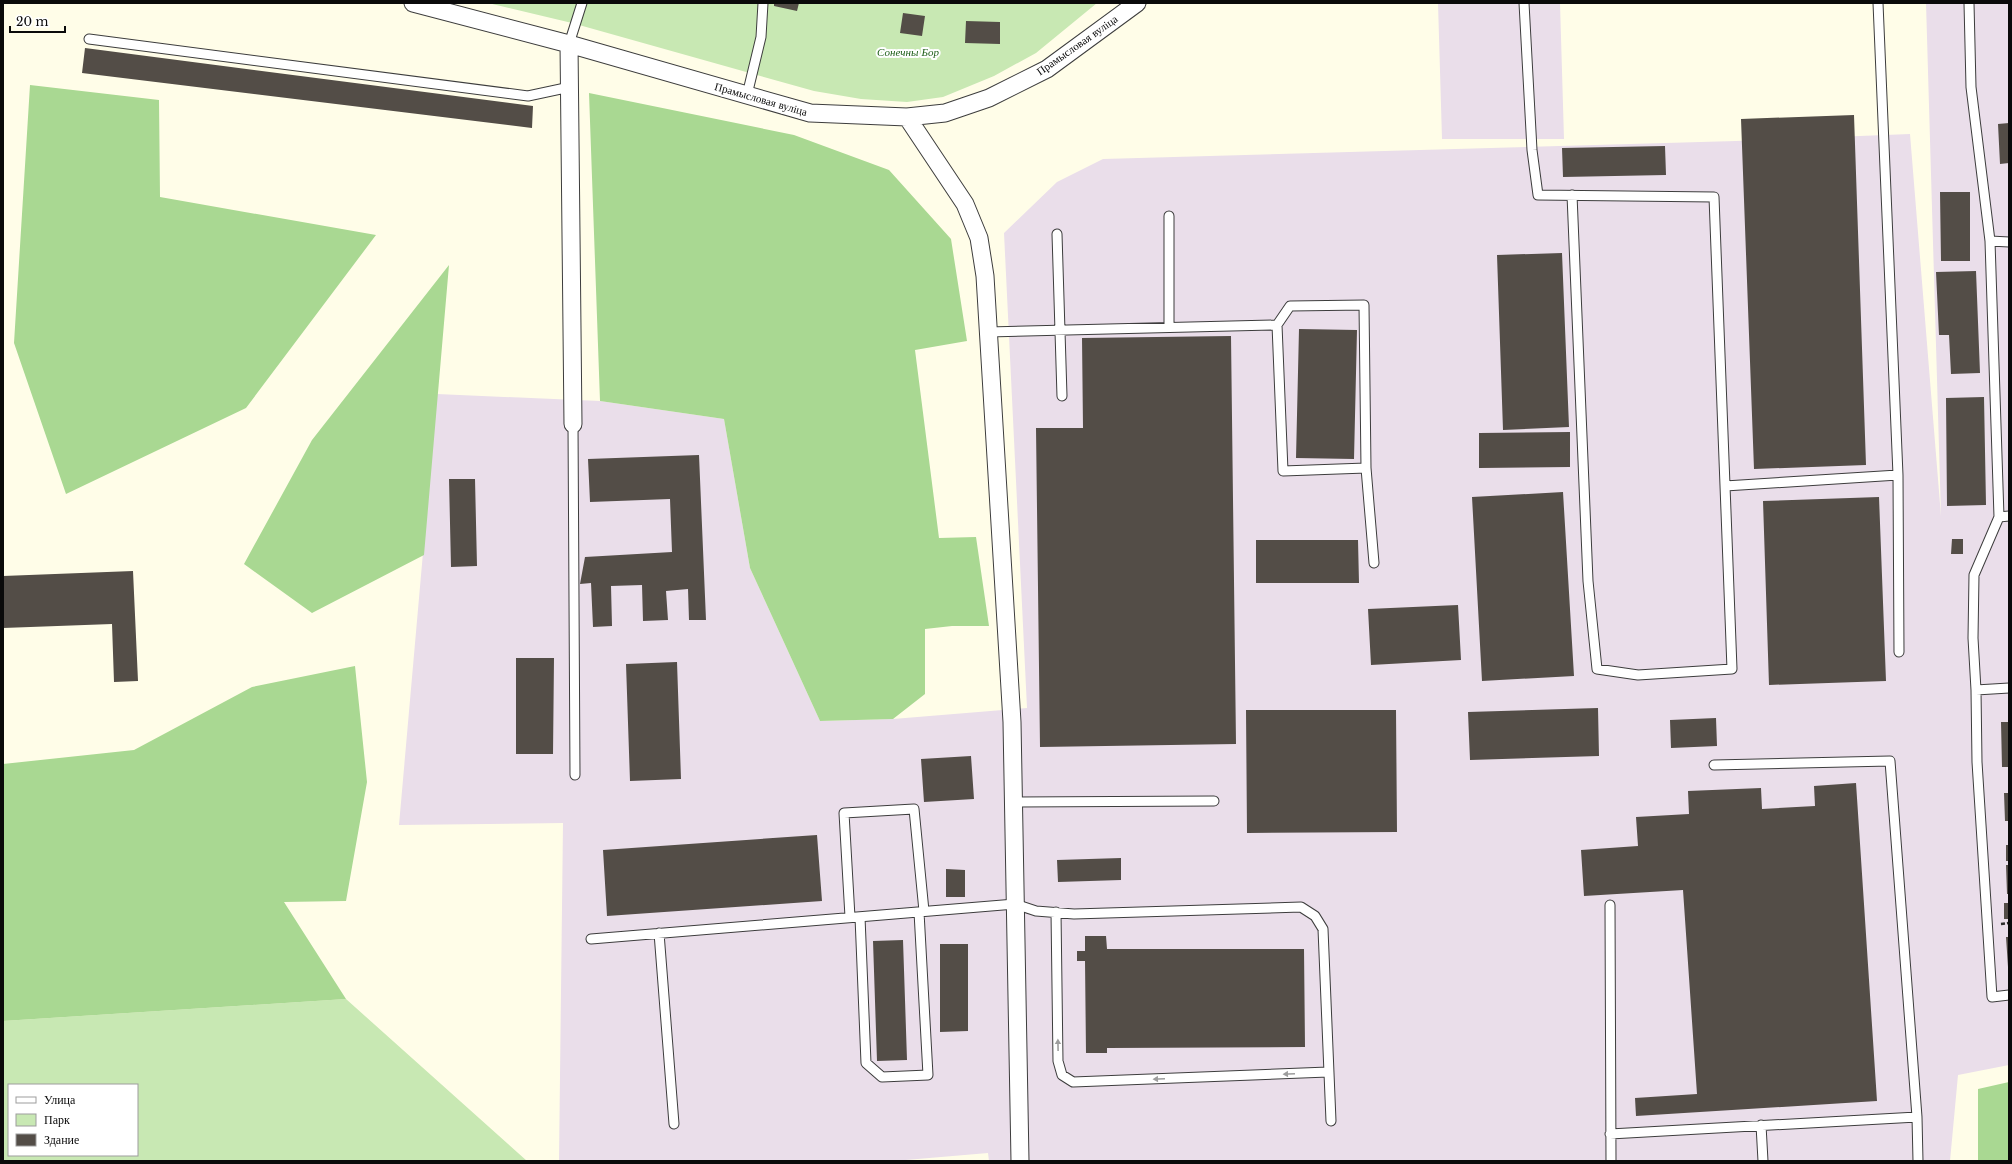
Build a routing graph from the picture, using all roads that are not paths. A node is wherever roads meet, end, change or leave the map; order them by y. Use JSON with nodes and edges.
{"nodes":[{"id":1,"x":413,"y":3,"type":"edge"},
{"id":2,"x":582,"y":3,"type":"edge"},
{"id":3,"x":763,"y":3,"type":"edge"},
{"id":4,"x":1137,"y":3,"type":"edge"},
{"id":5,"x":1524,"y":3,"type":"edge"},
{"id":6,"x":1878,"y":3,"type":"edge"},
{"id":7,"x":1970,"y":5,"type":"edge"},
{"id":8,"x":89,"y":39,"type":"dead end"},
{"id":9,"x":569,"y":44,"type":"junction"},
{"id":10,"x":570,"y":86,"type":"junction"},
{"id":11,"x":747,"y":95,"type":"junction"},
{"id":12,"x":907,"y":117,"type":"junction"},
{"id":13,"x":1572,"y":195,"type":"junction"},
{"id":14,"x":1169,"y":216,"type":"dead end"},
{"id":15,"x":1057,"y":234,"type":"dead end"},
{"id":16,"x":1990,"y":241,"type":"junction"},
{"id":17,"x":2009,"y":242,"type":"edge"},
{"id":18,"x":1277,"y":324,"type":"junction"},
{"id":19,"x":1169,"y":327,"type":"junction"},
{"id":20,"x":1060,"y":330,"type":"junction"},
{"id":21,"x":988,"y":332,"type":"junction"},
{"id":22,"x":1062,"y":396,"type":"dead end"},
{"id":23,"x":573,"y":424,"type":"joint"},
{"id":24,"x":1366,"y":468,"type":"junction"},
{"id":25,"x":1898,"y":475,"type":"junction"},
{"id":26,"x":1725,"y":486,"type":"junction"},
{"id":27,"x":1999,"y":516,"type":"junction"},
{"id":28,"x":2009,"y":516,"type":"edge"},
{"id":29,"x":1374,"y":563,"type":"dead end"},
{"id":30,"x":1899,"y":652,"type":"dead end"},
{"id":31,"x":2009,"y":688,"type":"edge"},
{"id":32,"x":1976,"y":690,"type":"junction"},
{"id":33,"x":1714,"y":765,"type":"dead end"},
{"id":34,"x":575,"y":775,"type":"dead end"},
{"id":35,"x":1214,"y":801,"type":"dead end"},
{"id":36,"x":1013,"y":802,"type":"junction"},
{"id":37,"x":1015,"y":904,"type":"junction"},
{"id":38,"x":1610,"y":905,"type":"dead end"},
{"id":39,"x":921,"y":911,"type":"junction"},
{"id":40,"x":1056,"y":912,"type":"junction"},
{"id":41,"x":850,"y":917,"type":"junction"},
{"id":42,"x":860,"y":917,"type":"junction"},
{"id":43,"x":659,"y":933,"type":"junction"},
{"id":44,"x":591,"y":939,"type":"dead end"},
{"id":45,"x":2009,"y":995,"type":"edge"},
{"id":46,"x":1328,"y":1072,"type":"junction"},
{"id":47,"x":1917,"y":1117,"type":"junction"},
{"id":48,"x":1331,"y":1121,"type":"dead end"},
{"id":49,"x":674,"y":1124,"type":"dead end"},
{"id":50,"x":1761,"y":1125,"type":"junction"},
{"id":51,"x":1610,"y":1134,"type":"junction"},
{"id":52,"x":1020,"y":1161,"type":"edge"},
{"id":53,"x":1611,"y":1161,"type":"edge"},
{"id":54,"x":1763,"y":1161,"type":"edge"},
{"id":55,"x":1918,"y":1161,"type":"edge"}],
"edges":[{"from":1,"to":9,"type":"street","name":"Прамысловая вуліца"},
{"from":2,"to":9,"type":"lane"},
{"from":3,"to":11,"type":"lane"},
{"from":4,"to":12,"type":"street","name":"Прамысловая вуліца"},
{"from":5,"to":13,"type":"lane"},
{"from":6,"to":25,"type":"lane"},
{"from":7,"to":16,"type":"lane"},
{"from":8,"to":10,"type":"lane"},
{"from":9,"to":10,"type":"street"},
{"from":9,"to":11,"type":"street","name":"Прамысловая вуліца"},
{"from":10,"to":23,"type":"street"},
{"from":11,"to":12,"type":"street","name":"Прамысловая вуліца"},
{"from":12,"to":21,"type":"street"},
{"from":13,"to":26,"type":"lane"},
{"from":13,"to":26,"type":"lane"},
{"from":14,"to":19,"type":"lane"},
{"from":15,"to":20,"type":"lane"},
{"from":16,"to":17,"type":"lane"},
{"from":16,"to":27,"type":"lane"},
{"from":18,"to":19,"type":"lane"},
{"from":18,"to":24,"type":"lane"},
{"from":18,"to":24,"type":"lane"},
{"from":19,"to":20,"type":"lane"},
{"from":20,"to":21,"type":"lane"},
{"from":20,"to":22,"type":"lane"},
{"from":21,"to":36,"type":"street"},
{"from":23,"to":34,"type":"lane"},
{"from":24,"to":29,"type":"lane"},
{"from":25,"to":26,"type":"lane"},
{"from":25,"to":30,"type":"lane"},
{"from":27,"to":28,"type":"lane"},
{"from":27,"to":32,"type":"lane"},
{"from":31,"to":32,"type":"lane"},
{"from":32,"to":45,"type":"lane"},
{"from":33,"to":47,"type":"lane"},
{"from":35,"to":36,"type":"lane"},
{"from":36,"to":37,"type":"street"},
{"from":37,"to":39,"type":"lane"},
{"from":37,"to":40,"type":"lane"},
{"from":37,"to":52,"type":"street"},
{"from":38,"to":51,"type":"lane"},
{"from":39,"to":41,"type":"lane"},
{"from":39,"to":42,"type":"lane"},
{"from":39,"to":42,"type":"lane"},
{"from":40,"to":46,"type":"lane"},
{"from":46,"to":40,"type":"lane","one_way":true},
{"from":41,"to":42,"type":"lane"},
{"from":41,"to":43,"type":"lane"},
{"from":43,"to":44,"type":"lane"},
{"from":43,"to":49,"type":"lane"},
{"from":46,"to":48,"type":"lane"},
{"from":47,"to":50,"type":"lane"},
{"from":47,"to":55,"type":"lane"},
{"from":50,"to":51,"type":"lane"},
{"from":50,"to":54,"type":"lane"},
{"from":51,"to":53,"type":"lane"}]}
